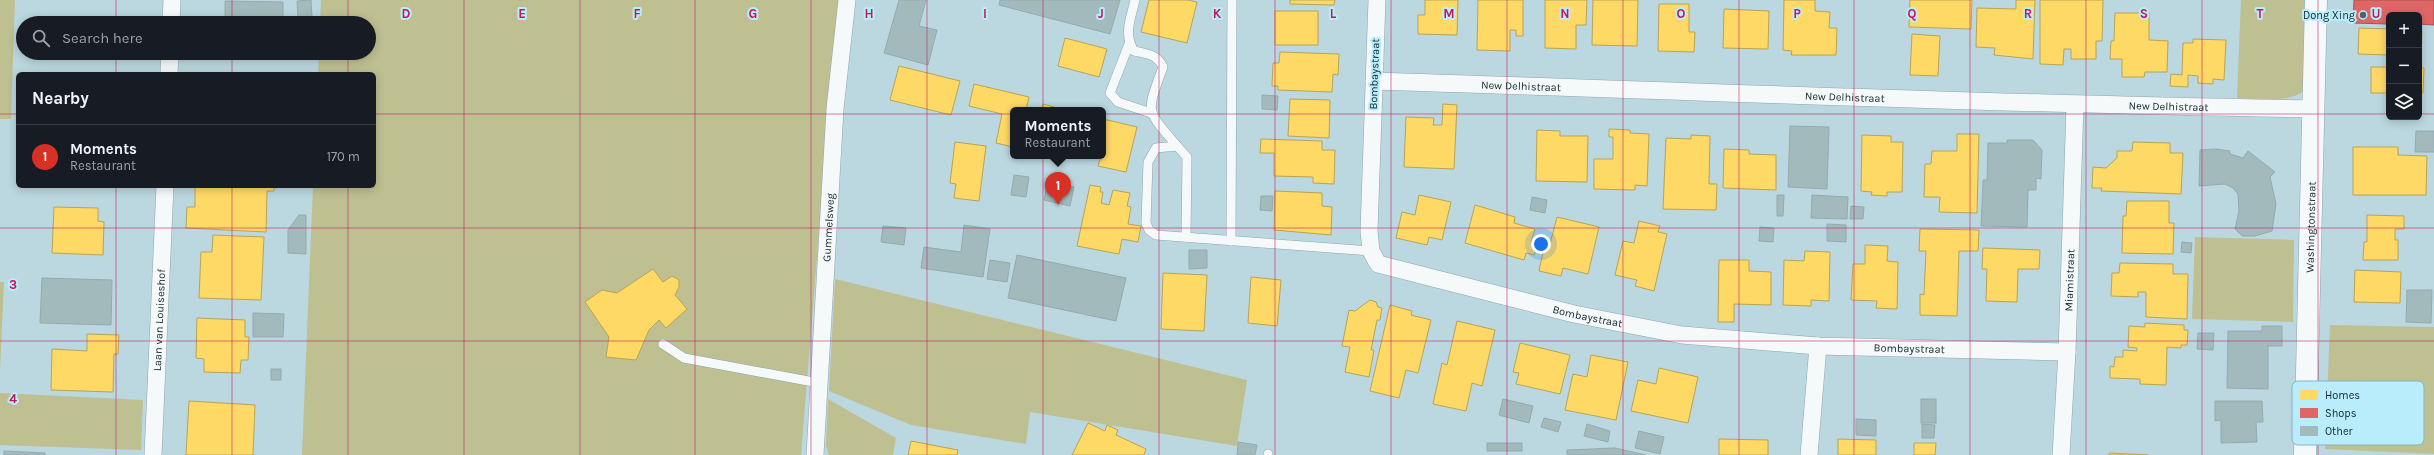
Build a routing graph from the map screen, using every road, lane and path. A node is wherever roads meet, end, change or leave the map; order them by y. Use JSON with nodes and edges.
{"nodes":[{"id":1,"x":172,"y":0,"type":"edge"},
{"id":2,"x":847,"y":0,"type":"edge"},
{"id":3,"x":1135,"y":0,"type":"edge"},
{"id":4,"x":1232,"y":0,"type":"edge"},
{"id":5,"x":1377,"y":0,"type":"edge"},
{"id":6,"x":2316,"y":0,"type":"edge"},
{"id":7,"x":171,"y":16,"type":"edge"},
{"id":8,"x":1129,"y":44,"type":"junction"},
{"id":9,"x":170,"y":60,"type":"edge"},
{"id":10,"x":169,"y":72,"type":"edge"},
{"id":11,"x":1374,"y":81,"type":"junction"},
{"id":12,"x":2075,"y":105,"type":"junction"},
{"id":13,"x":2315,"y":109,"type":"junction"},
{"id":14,"x":1151,"y":113,"type":"junction"},
{"id":15,"x":1177,"y":146,"type":"junction"},
{"id":16,"x":165,"y":188,"type":"edge"},
{"id":17,"x":1186,"y":237,"type":"junction"},
{"id":18,"x":1231,"y":240,"type":"junction"},
{"id":19,"x":1371,"y":251,"type":"junction"},
{"id":20,"x":664,"y":344,"type":"dead end"},
{"id":21,"x":1818,"y":346,"type":"junction"},
{"id":22,"x":2067,"y":352,"type":"junction"},
{"id":23,"x":2307,"y":381,"type":"edge"},
{"id":24,"x":819,"y":383,"type":"junction"},
{"id":25,"x":2305,"y":445,"type":"edge"},
{"id":26,"x":153,"y":455,"type":"edge"},
{"id":27,"x":815,"y":455,"type":"edge"},
{"id":28,"x":1809,"y":455,"type":"edge"},
{"id":29,"x":2061,"y":455,"type":"edge"},
{"id":30,"x":2305,"y":455,"type":"edge"}],
"edges":[{"from":1,"to":7,"type":"street"},
{"from":2,"to":24,"type":"street","name":"Gummelsweg"},
{"from":3,"to":8,"type":"lane"},
{"from":4,"to":18,"type":"lane"},
{"from":5,"to":11,"type":"street","name":"Bombaystraat"},
{"from":6,"to":13,"type":"street","name":"Washingtonstraat"},
{"from":8,"to":14,"type":"lane"},
{"from":8,"to":14,"type":"lane"},
{"from":9,"to":10,"type":"street"},
{"from":11,"to":12,"type":"street","name":"New Delhistraat"},
{"from":11,"to":19,"type":"street","name":"Bombaystraat"},
{"from":12,"to":13,"type":"street","name":"New Delhistraat"},
{"from":12,"to":22,"type":"street","name":"Miamistraat"},
{"from":13,"to":23,"type":"street","name":"Washingtonstraat"},
{"from":14,"to":15,"type":"lane"},
{"from":15,"to":17,"type":"lane"},
{"from":15,"to":17,"type":"lane"},
{"from":16,"to":26,"type":"street","name":"Laan van Louiseshof"},
{"from":17,"to":18,"type":"lane"},
{"from":18,"to":19,"type":"lane"},
{"from":19,"to":21,"type":"street","name":"Bombaystraat"},
{"from":20,"to":24,"type":"lane"},
{"from":21,"to":22,"type":"street","name":"Bombaystraat"},
{"from":21,"to":28,"type":"street"},
{"from":22,"to":29,"type":"street","name":"Miamistraat"},
{"from":24,"to":27,"type":"street","name":"Gummelsweg"},
{"from":25,"to":30,"type":"street","name":"Washingtonstraat"}]}
